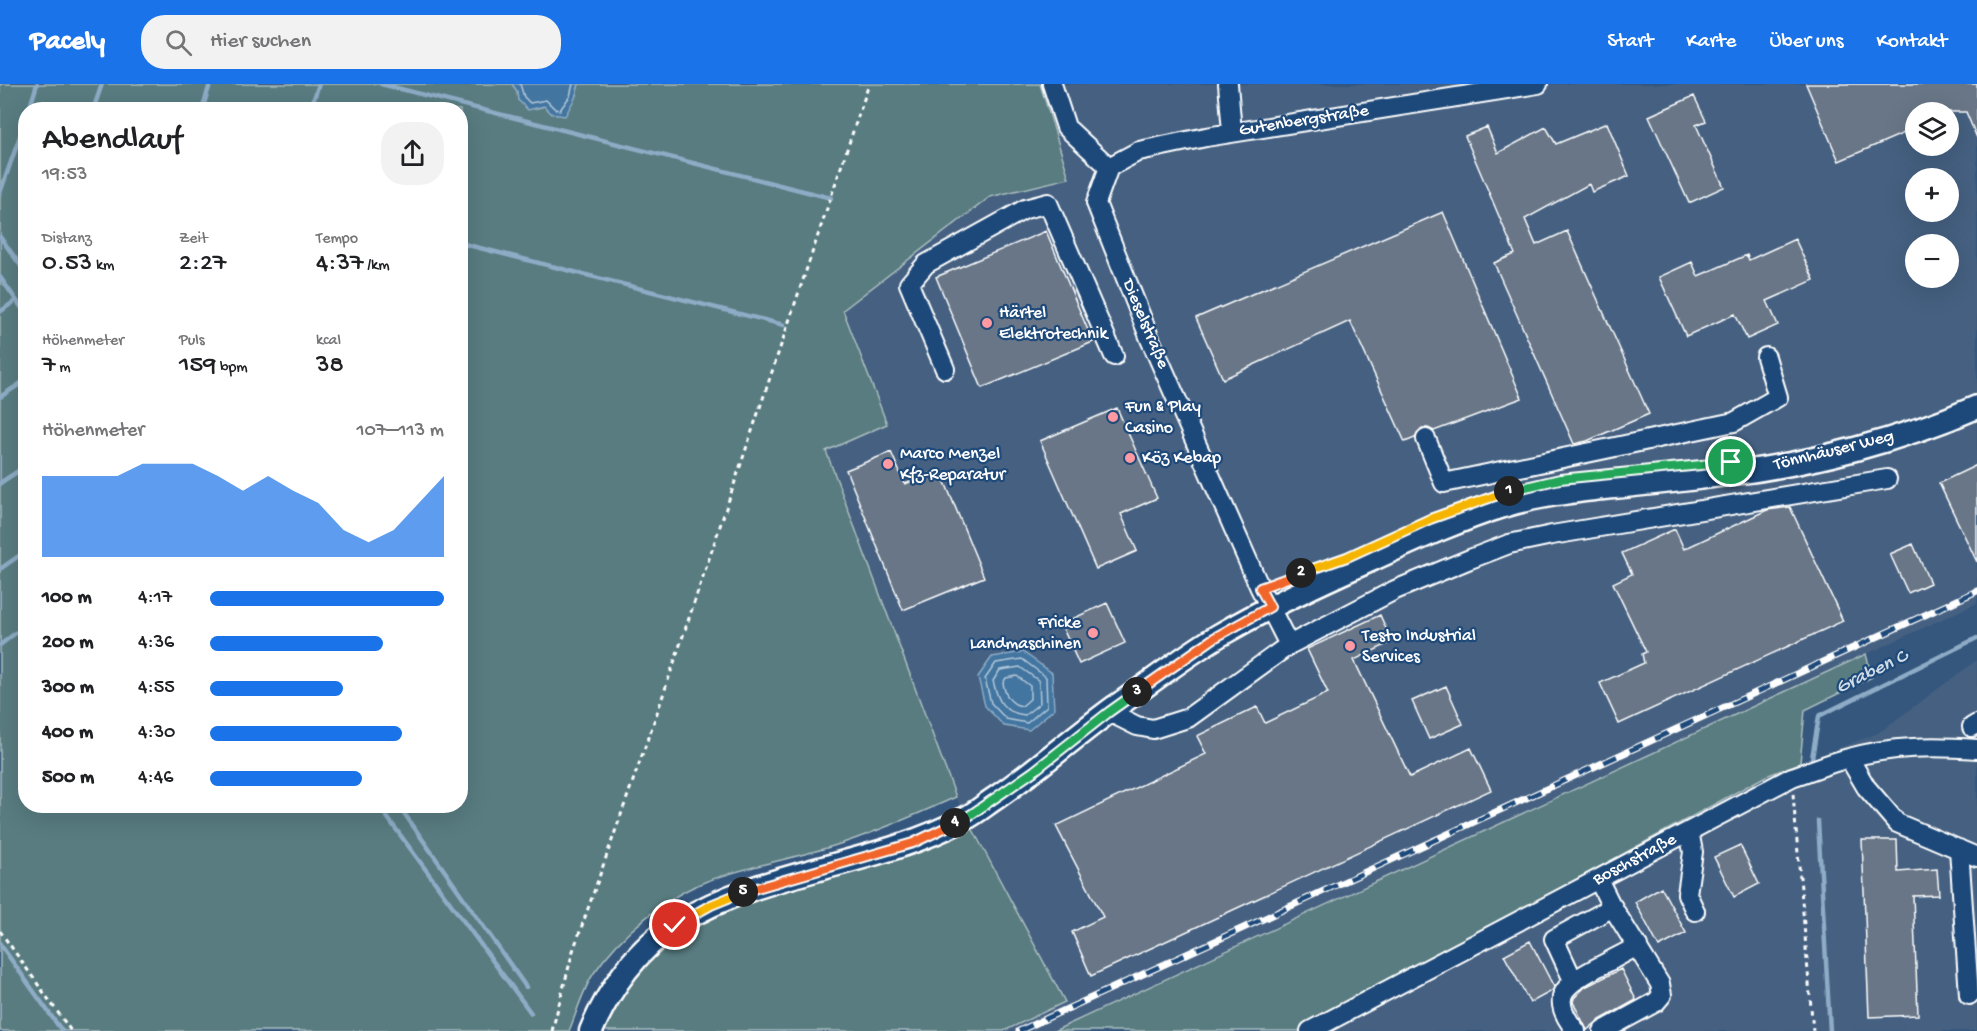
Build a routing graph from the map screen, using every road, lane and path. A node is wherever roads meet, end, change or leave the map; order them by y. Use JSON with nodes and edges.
{"nodes":[{"id":1,"x":869,"y":84,"type":"edge"},
{"id":2,"x":1052,"y":84,"type":"edge"},
{"id":3,"x":1228,"y":84,"type":"edge"},
{"id":4,"x":1538,"y":84,"type":"edge"},
{"id":5,"x":1509,"y":86,"type":"edge"},
{"id":6,"x":1232,"y":132,"type":"junction"},
{"id":7,"x":1109,"y":167,"type":"junction"},
{"id":8,"x":1114,"y":356,"type":"dead end"},
{"id":9,"x":1766,"y":357,"type":"dead end"},
{"id":10,"x":945,"y":369,"type":"dead end"},
{"id":11,"x":1977,"y":407,"type":"edge"},
{"id":12,"x":1426,"y":439,"type":"dead end"},
{"id":13,"x":1887,"y":479,"type":"dead end"},
{"id":14,"x":1270,"y":607,"type":"junction"},
{"id":15,"x":1289,"y":645,"type":"junction"},
{"id":16,"x":1109,"y":712,"type":"junction"},
{"id":17,"x":1977,"y":749,"type":"edge"},
{"id":18,"x":1849,"y":758,"type":"junction"},
{"id":19,"x":1792,"y":777,"type":"junction"},
{"id":20,"x":1689,"y":831,"type":"junction"},
{"id":21,"x":1959,"y":849,"type":"junction"},
{"id":22,"x":1977,"y":857,"type":"edge"},
{"id":23,"x":1598,"y":879,"type":"junction"},
{"id":24,"x":1613,"y":907,"type":"junction"},
{"id":25,"x":1695,"y":911,"type":"dead end"},
{"id":26,"x":0,"y":931,"type":"edge"},
{"id":27,"x":1638,"y":946,"type":"junction"},
{"id":28,"x":1573,"y":980,"type":"junction"},
{"id":29,"x":1969,"y":995,"type":"dead end"},
{"id":30,"x":71,"y":1031,"type":"edge"},
{"id":31,"x":552,"y":1031,"type":"edge"},
{"id":32,"x":591,"y":1031,"type":"edge"},
{"id":33,"x":1310,"y":1031,"type":"edge"},
{"id":34,"x":1576,"y":1031,"type":"edge"},
{"id":35,"x":1604,"y":1031,"type":"edge"},
{"id":36,"x":1813,"y":1031,"type":"edge"}],
"edges":[{"from":1,"to":31,"type":"path"},
{"from":2,"to":7,"type":"street"},
{"from":3,"to":6,"type":"street"},
{"from":4,"to":5,"type":"street","name":"Gutenbergstraße"},
{"from":5,"to":6,"type":"street","name":"Gutenbergstraße"},
{"from":6,"to":7,"type":"street","name":"Gutenbergstraße"},
{"from":7,"to":14,"type":"street","name":"Dieselstraße"},
{"from":8,"to":10,"type":"street"},
{"from":9,"to":12,"type":"street"},
{"from":11,"to":14,"type":"main road","name":"Tönnhäuser Weg"},
{"from":13,"to":15,"type":"street"},
{"from":14,"to":15,"type":"street","name":"Dieselstraße"},
{"from":14,"to":16,"type":"main road","name":"Tönnhäuser Weg"},
{"from":15,"to":16,"type":"street"},
{"from":16,"to":32,"type":"main road","name":"Tönnhäuser Weg"},
{"from":17,"to":18,"type":"street","name":"Boschstraße"},
{"from":18,"to":19,"type":"street","name":"Boschstraße"},
{"from":18,"to":21,"type":"street"},
{"from":19,"to":20,"type":"street","name":"Boschstraße"},
{"from":19,"to":36,"type":"path"},
{"from":20,"to":23,"type":"street","name":"Boschstraße"},
{"from":20,"to":25,"type":"street"},
{"from":21,"to":22,"type":"street"},
{"from":21,"to":29,"type":"street"},
{"from":23,"to":24,"type":"street"},
{"from":23,"to":33,"type":"street","name":"Boschstraße"},
{"from":24,"to":27,"type":"street"},
{"from":24,"to":28,"type":"street"},
{"from":26,"to":30,"type":"path"},
{"from":27,"to":28,"type":"street"},
{"from":27,"to":35,"type":"street"},
{"from":28,"to":34,"type":"street"}]}
